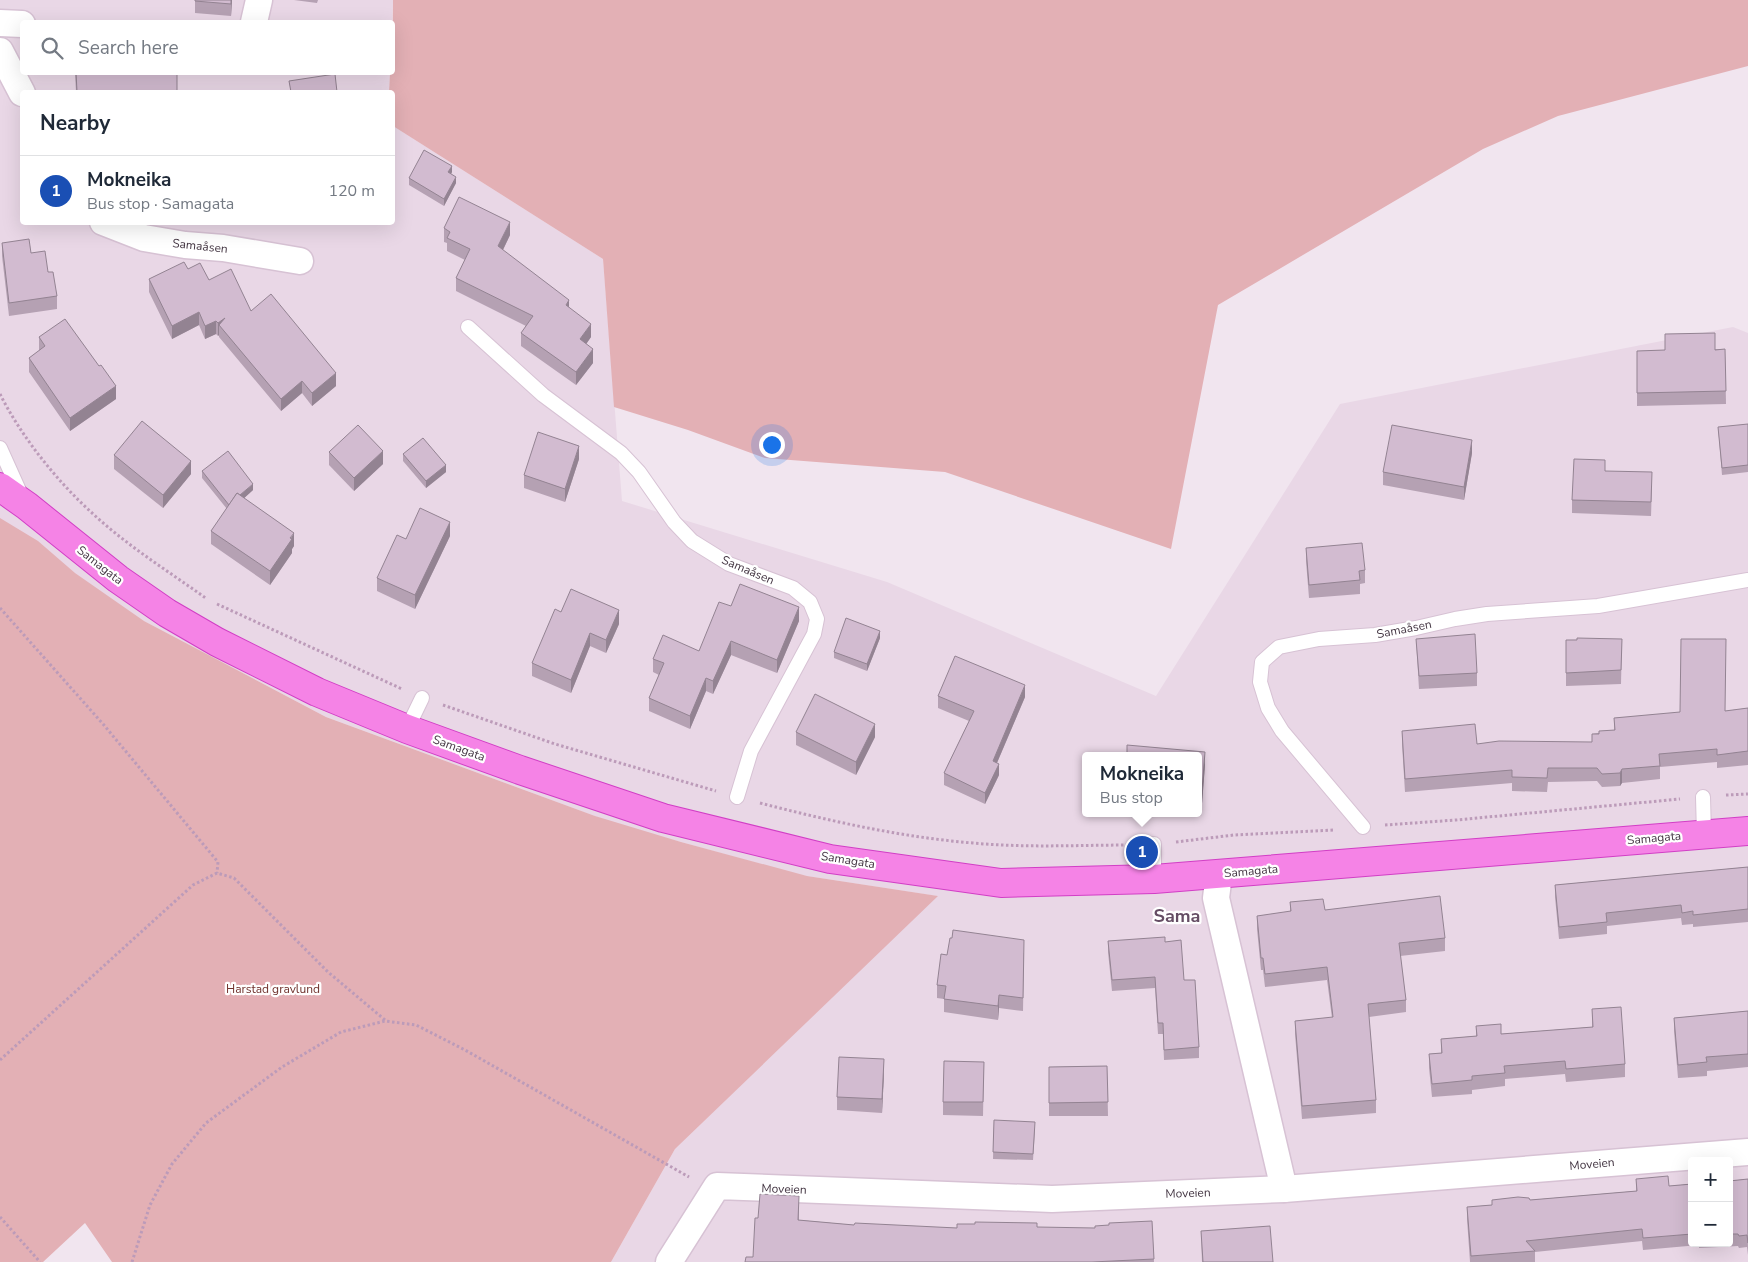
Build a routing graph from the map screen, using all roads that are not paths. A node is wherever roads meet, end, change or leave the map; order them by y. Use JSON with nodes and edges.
{"nodes":[{"id":1,"x":259,"y":0,"type":"edge"},
{"id":2,"x":254,"y":20,"type":"edge"},
{"id":3,"x":0,"y":23,"type":"edge"},
{"id":4,"x":20,"y":24,"type":"edge"},
{"id":5,"x":0,"y":51,"type":"edge"},
{"id":6,"x":20,"y":90,"type":"edge"},
{"id":7,"x":111,"y":225,"type":"edge"},
{"id":8,"x":300,"y":261,"type":"dead end"},
{"id":9,"x":468,"y":327,"type":"dead end"},
{"id":10,"x":0,"y":448,"type":"edge"},
{"id":11,"x":0,"y":473,"type":"edge"},
{"id":12,"x":0,"y":487,"type":"edge"},
{"id":13,"x":27,"y":506,"type":"junction"},
{"id":14,"x":1748,"y":580,"type":"edge"},
{"id":15,"x":422,"y":698,"type":"road end"},
{"id":16,"x":408,"y":729,"type":"junction"},
{"id":17,"x":738,"y":797,"type":"road end"},
{"id":18,"x":1703,"y":797,"type":"road end"},
{"id":19,"x":1363,"y":827,"type":"road end"},
{"id":20,"x":1748,"y":831,"type":"edge"},
{"id":21,"x":1704,"y":834,"type":"junction"},
{"id":22,"x":1154,"y":844,"type":"road end"},
{"id":23,"x":1219,"y":874,"type":"junction"},
{"id":24,"x":1154,"y":879,"type":"junction"},
{"id":25,"x":1748,"y":1152,"type":"edge"},
{"id":26,"x":1284,"y":1189,"type":"junction"},
{"id":27,"x":669,"y":1262,"type":"edge"}],
"edges":[{"from":1,"to":2,"type":"street"},
{"from":3,"to":4,"type":"street"},
{"from":5,"to":6,"type":"street"},
{"from":7,"to":8,"type":"street","name":"Samaåsen"},
{"from":9,"to":17,"type":"lane","name":"Samaåsen"},
{"from":10,"to":13,"type":"lane"},
{"from":11,"to":13,"type":"highway","name":"Samagata"},
{"from":12,"to":13,"type":"highway","name":"Samagata"},
{"from":13,"to":16,"type":"highway","name":"Samagata"},
{"from":14,"to":19,"type":"lane","name":"Samaåsen"},
{"from":15,"to":16,"type":"lane"},
{"from":16,"to":24,"type":"highway","name":"Samagata"},
{"from":18,"to":21,"type":"lane"},
{"from":20,"to":21,"type":"highway","name":"Samagata"},
{"from":21,"to":23,"type":"highway","name":"Samagata"},
{"from":22,"to":24,"type":"lane"},
{"from":23,"to":24,"type":"highway","name":"Samagata"},
{"from":23,"to":26,"type":"street"},
{"from":25,"to":26,"type":"street","name":"Moveien"},
{"from":26,"to":27,"type":"street","name":"Moveien"}]}
